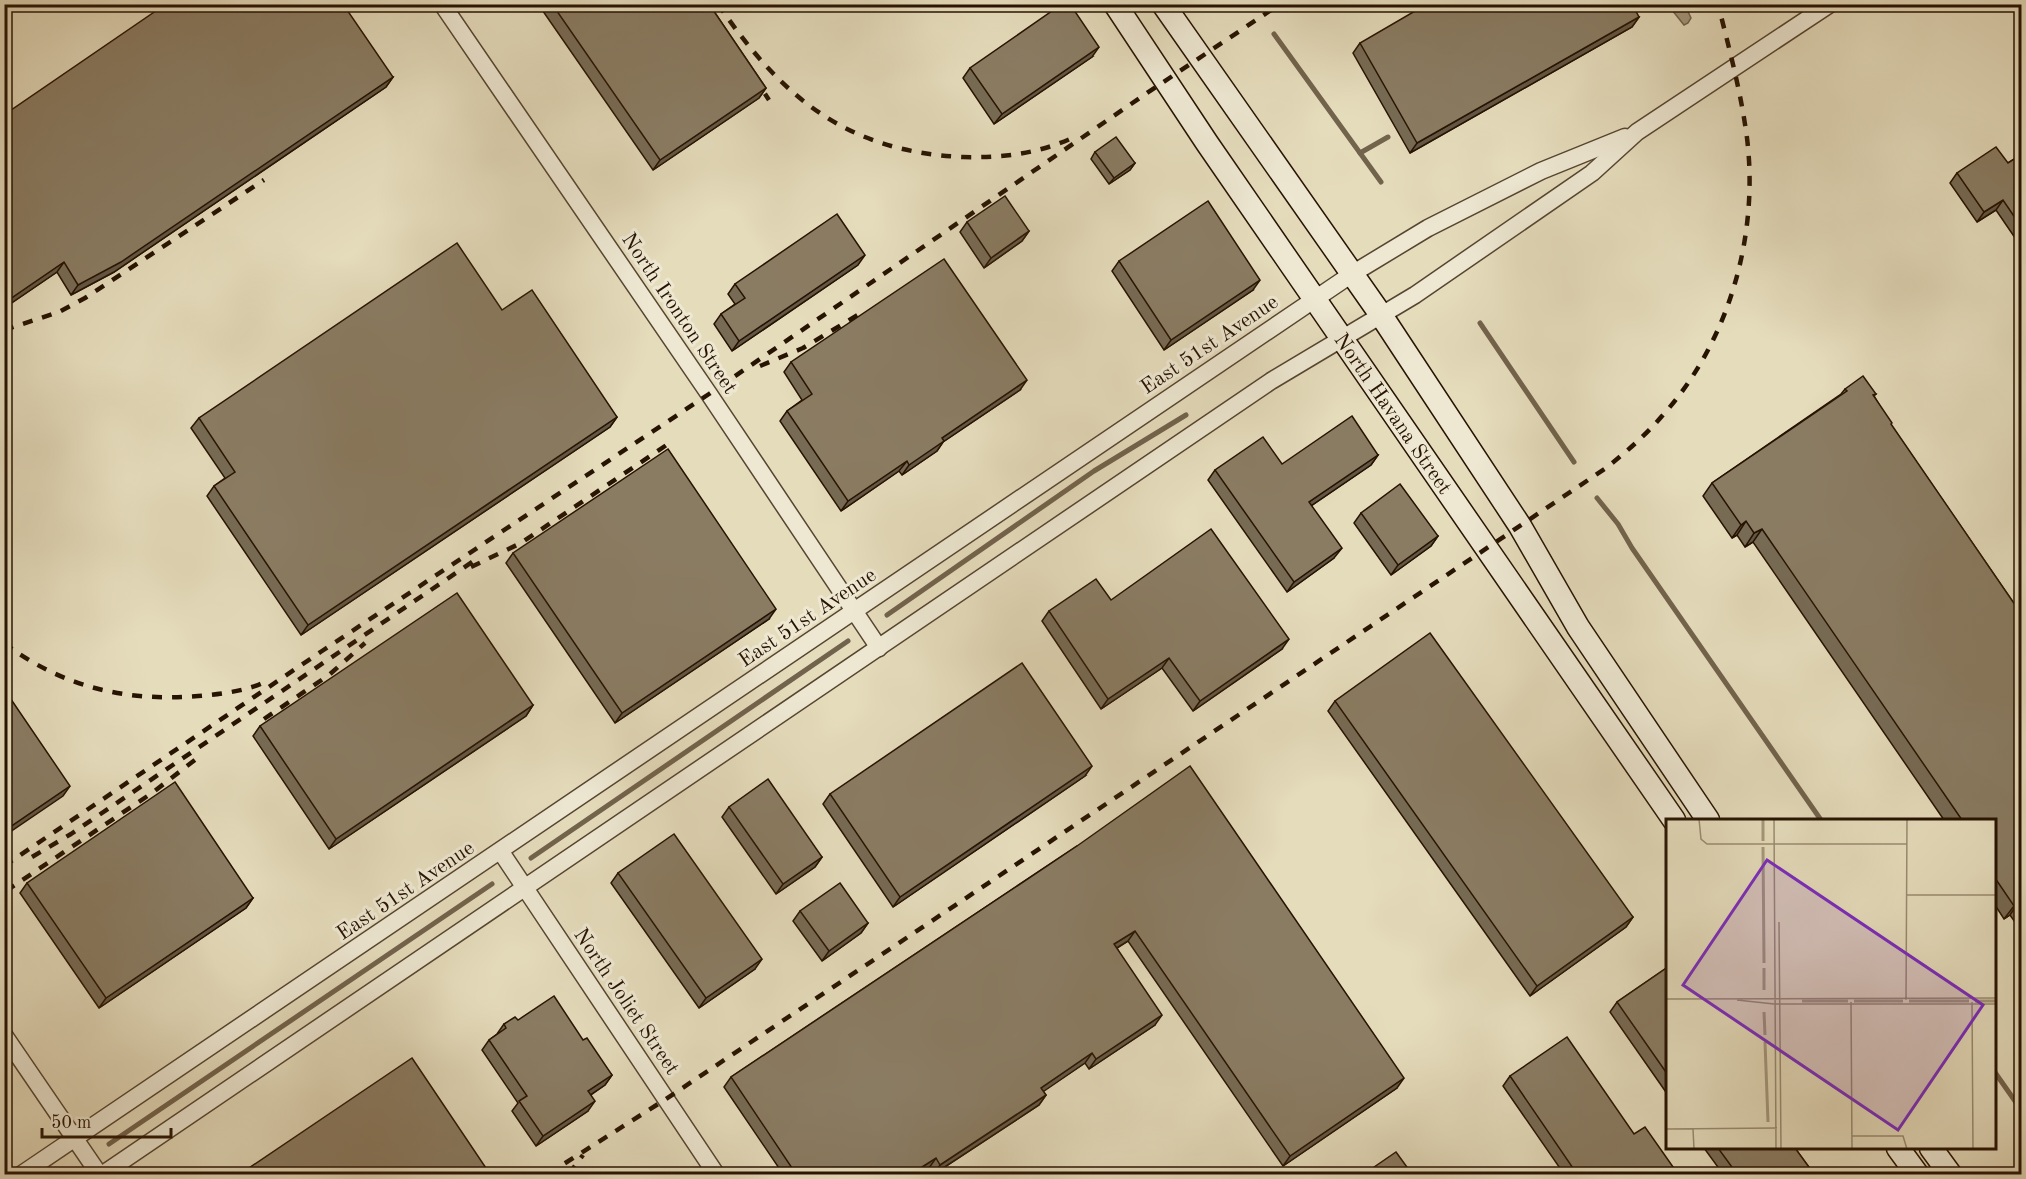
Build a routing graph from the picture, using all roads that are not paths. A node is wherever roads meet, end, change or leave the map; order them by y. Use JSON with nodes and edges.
{"nodes":[{"id":1,"x":442,"y":4,"type":"edge"},
{"id":2,"x":1115,"y":4,"type":"edge"},
{"id":3,"x":1163,"y":4,"type":"edge"},
{"id":4,"x":1830,"y":4,"type":"edge"},
{"id":5,"x":1637,"y":132,"type":"junction"},
{"id":6,"x":1352,"y":274,"type":"junction"},
{"id":7,"x":1316,"y":299,"type":"junction"},
{"id":8,"x":1381,"y":315,"type":"junction"},
{"id":9,"x":1342,"y":338,"type":"junction"},
{"id":10,"x":854,"y":611,"type":"junction"},
{"id":11,"x":879,"y":648,"type":"junction"},
{"id":12,"x":1673,"y":819,"type":"edge"},
{"id":13,"x":1707,"y":819,"type":"edge"},
{"id":14,"x":501,"y":852,"type":"junction"},
{"id":15,"x":525,"y":888,"type":"junction"},
{"id":16,"x":4,"y":1035,"type":"edge"},
{"id":17,"x":75,"y":1139,"type":"junction"},
{"id":18,"x":1899,"y":1149,"type":"edge"},
{"id":19,"x":1932,"y":1149,"type":"edge"},
{"id":20,"x":22,"y":1174,"type":"edge"},
{"id":21,"x":101,"y":1174,"type":"edge"},
{"id":22,"x":716,"y":1174,"type":"edge"},
{"id":23,"x":1917,"y":1174,"type":"edge"},
{"id":24,"x":1950,"y":1174,"type":"edge"}],
"edges":[{"from":1,"to":10,"type":"street","name":"North Ironton Street"},
{"from":2,"to":7,"type":"main road","name":"North Havana Street"},
{"from":3,"to":6,"type":"main road","name":"North Havana Street"},
{"from":4,"to":5,"type":"street","name":"East 51st Avenue"},
{"from":5,"to":6,"type":"street","name":"East 51st Avenue"},
{"from":5,"to":8,"type":"street","name":"East 51st Avenue"},
{"from":6,"to":7,"type":"street","name":"East 51st Avenue"},
{"from":6,"to":8,"type":"main road","name":"North Havana Street"},
{"from":7,"to":9,"type":"main road","name":"North Havana Street"},
{"from":7,"to":10,"type":"street","name":"East 51st Avenue"},
{"from":8,"to":9,"type":"street","name":"East 51st Avenue"},
{"from":8,"to":13,"type":"main road","name":"North Havana Street"},
{"from":9,"to":11,"type":"street","name":"East 51st Avenue"},
{"from":9,"to":12,"type":"main road","name":"North Havana Street"},
{"from":10,"to":11,"type":"street","name":"North Ironton Street"},
{"from":10,"to":14,"type":"street","name":"East 51st Avenue"},
{"from":11,"to":15,"type":"street","name":"East 51st Avenue"},
{"from":14,"to":15,"type":"street","name":"North Joliet Street"},
{"from":14,"to":17,"type":"street","name":"East 51st Avenue"},
{"from":15,"to":21,"type":"street","name":"East 51st Avenue"},
{"from":15,"to":22,"type":"street","name":"North Joliet Street"},
{"from":16,"to":17,"type":"street"},
{"from":17,"to":20,"type":"street","name":"East 51st Avenue"},
{"from":17,"to":21,"type":"street"},
{"from":18,"to":23,"type":"main road"},
{"from":19,"to":24,"type":"main road"}]}
